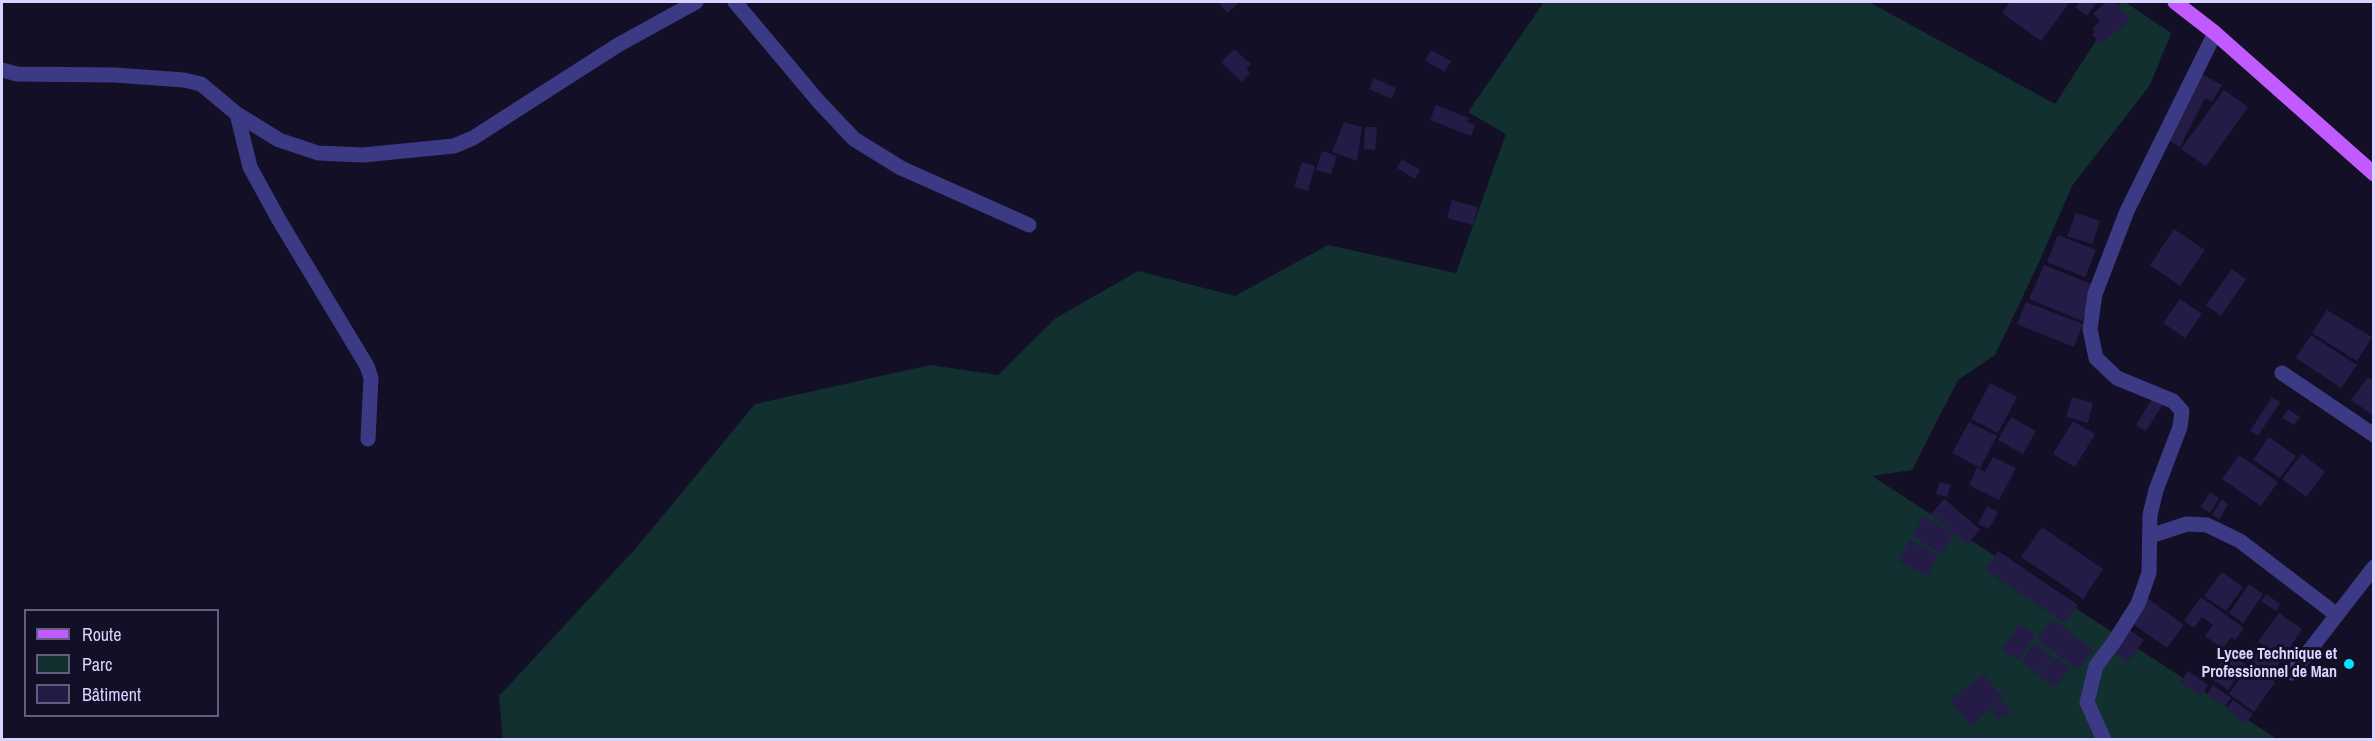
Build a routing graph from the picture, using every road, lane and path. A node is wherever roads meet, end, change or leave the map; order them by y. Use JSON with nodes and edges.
{"nodes":[{"id":1,"x":696,"y":2,"type":"edge"},
{"id":2,"x":735,"y":2,"type":"edge"},
{"id":3,"x":2175,"y":2,"type":"edge"},
{"id":4,"x":2215,"y":33,"type":"junction"},
{"id":5,"x":2,"y":70,"type":"edge"},
{"id":6,"x":237,"y":114,"type":"junction"},
{"id":7,"x":2373,"y":174,"type":"edge"},
{"id":8,"x":1029,"y":225,"type":"dead end"},
{"id":9,"x":2282,"y":373,"type":"dead end"},
{"id":10,"x":2373,"y":435,"type":"edge"},
{"id":11,"x":368,"y":439,"type":"dead end"},
{"id":12,"x":2150,"y":536,"type":"junction"},
{"id":13,"x":2373,"y":567,"type":"edge"},
{"id":14,"x":2337,"y":615,"type":"junction"},
{"id":15,"x":2292,"y":673,"type":"dead end"},
{"id":16,"x":2104,"y":740,"type":"edge"}],
"edges":[{"from":1,"to":6,"type":"street"},
{"from":2,"to":8,"type":"street"},
{"from":3,"to":4,"type":"main road"},
{"from":4,"to":7,"type":"main road"},
{"from":4,"to":12,"type":"street"},
{"from":5,"to":6,"type":"street"},
{"from":6,"to":11,"type":"street"},
{"from":9,"to":10,"type":"street"},
{"from":12,"to":14,"type":"street"},
{"from":12,"to":16,"type":"street"},
{"from":13,"to":14,"type":"street"},
{"from":14,"to":15,"type":"street"}]}
